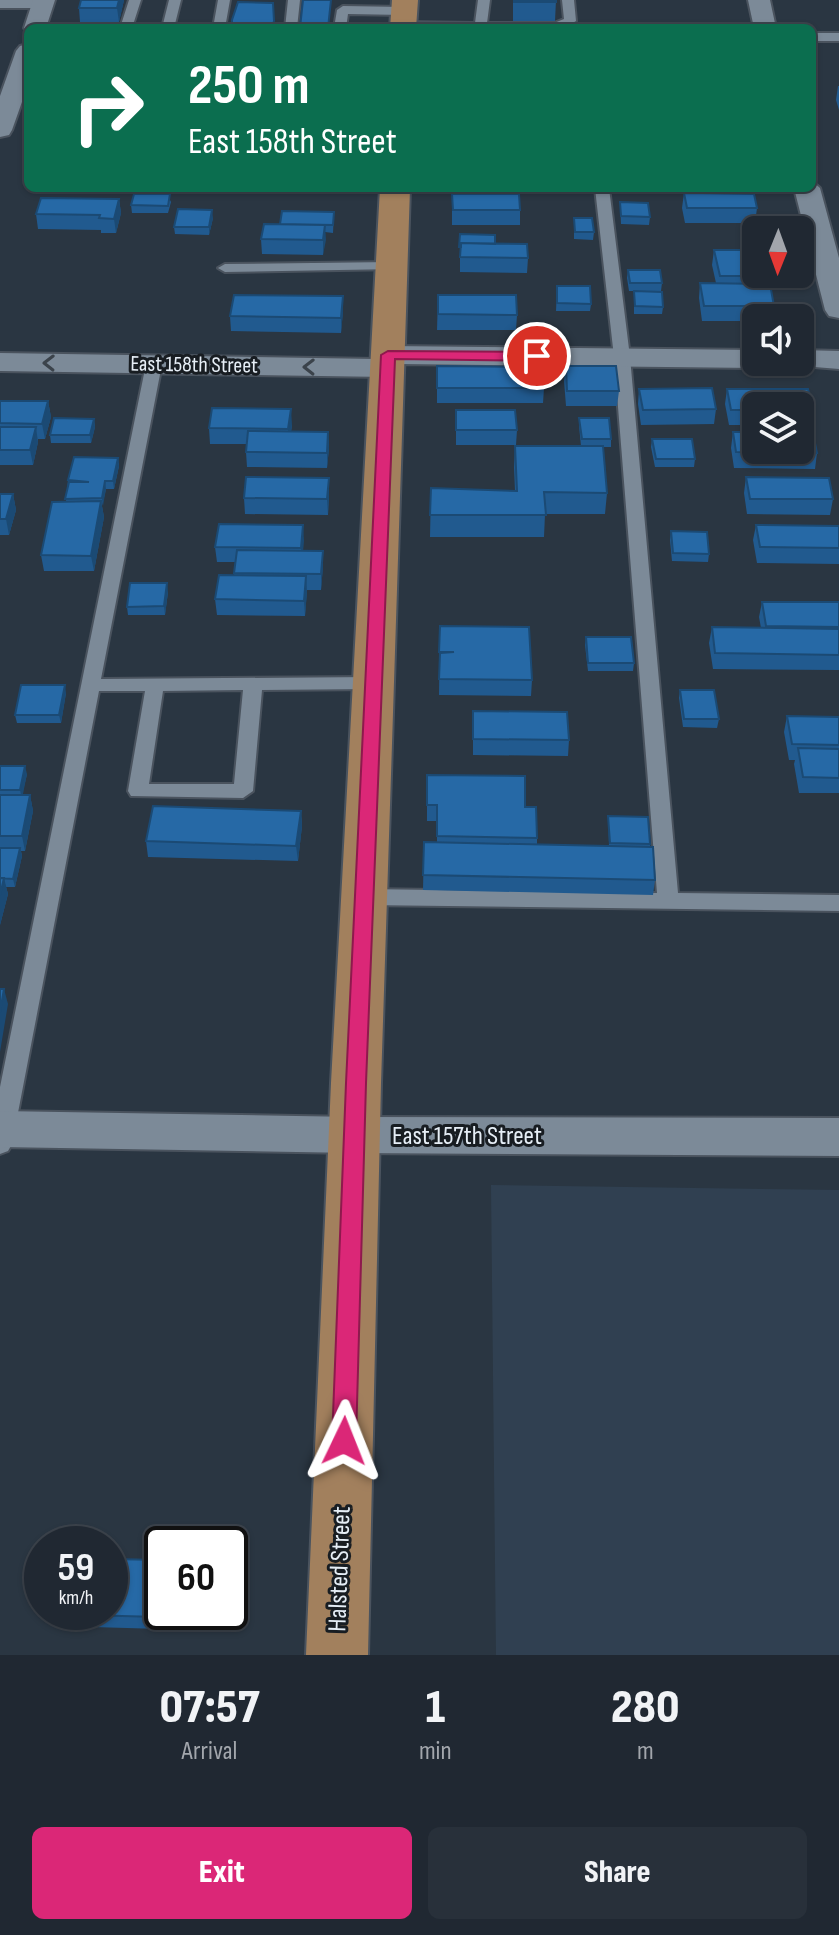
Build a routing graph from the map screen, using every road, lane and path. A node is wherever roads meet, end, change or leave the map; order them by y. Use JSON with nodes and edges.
{"nodes":[{"id":1,"x":135,"y":0,"type":"edge"},
{"id":2,"x":175,"y":0,"type":"edge"},
{"id":3,"x":224,"y":0,"type":"edge"},
{"id":4,"x":484,"y":0,"type":"edge"},
{"id":5,"x":568,"y":0,"type":"edge"},
{"id":6,"x":759,"y":0,"type":"edge"},
{"id":7,"x":44,"y":2,"type":"edge"},
{"id":8,"x":0,"y":4,"type":"edge"},
{"id":9,"x":404,"y":16,"type":"edge"},
{"id":10,"x":335,"y":20,"type":"edge"},
{"id":11,"x":36,"y":24,"type":"edge"},
{"id":12,"x":127,"y":24,"type":"edge"},
{"id":13,"x":169,"y":24,"type":"edge"},
{"id":14,"x":220,"y":24,"type":"edge"},
{"id":15,"x":466,"y":24,"type":"edge"},
{"id":16,"x":481,"y":24,"type":"edge"},
{"id":17,"x":563,"y":24,"type":"edge"},
{"id":18,"x":764,"y":24,"type":"edge"},
{"id":19,"x":816,"y":37,"type":"edge"},
{"id":20,"x":839,"y":37,"type":"edge"},
{"id":21,"x":24,"y":62,"type":"edge"},
{"id":22,"x":0,"y":130,"type":"edge"},
{"id":23,"x":395,"y":192,"type":"edge"},
{"id":24,"x":602,"y":192,"type":"edge"},
{"id":25,"x":808,"y":192,"type":"edge"},
{"id":26,"x":392,"y":266,"type":"junction"},
{"id":27,"x":225,"y":268,"type":"dead end"},
{"id":28,"x":839,"y":310,"type":"edge"},
{"id":29,"x":622,"y":357,"type":"junction"},
{"id":30,"x":742,"y":359,"type":"edge"},
{"id":31,"x":814,"y":359,"type":"edge"},
{"id":32,"x":839,"y":360,"type":"edge"},
{"id":33,"x":0,"y":362,"type":"edge"},
{"id":34,"x":388,"y":362,"type":"junction"},
{"id":35,"x":154,"y":364,"type":"junction"},
{"id":36,"x":373,"y":683,"type":"junction"},
{"id":37,"x":155,"y":684,"type":"junction"},
{"id":38,"x":253,"y":684,"type":"junction"},
{"id":39,"x":90,"y":685,"type":"junction"},
{"id":40,"x":364,"y":897,"type":"junction"},
{"id":41,"x":668,"y":901,"type":"junction"},
{"id":42,"x":839,"y":903,"type":"edge"},
{"id":43,"x":1,"y":1134,"type":"edge"},
{"id":44,"x":354,"y":1135,"type":"junction"},
{"id":45,"x":839,"y":1137,"type":"edge"},
{"id":46,"x":337,"y":1655,"type":"edge"}],
"edges":[{"from":1,"to":12,"type":"lane"},
{"from":2,"to":13,"type":"lane"},
{"from":3,"to":14,"type":"lane"},
{"from":4,"to":16,"type":"lane"},
{"from":5,"to":17,"type":"lane"},
{"from":6,"to":18,"type":"street"},
{"from":7,"to":8,"type":"lane"},
{"from":7,"to":11,"type":"street"},
{"from":9,"to":10,"type":"lane"},
{"from":9,"to":15,"type":"lane"},
{"from":19,"to":20,"type":"lane"},
{"from":21,"to":22,"type":"street"},
{"from":23,"to":26,"type":"main road","name":"Halsted Street"},
{"from":24,"to":29,"type":"lane"},
{"from":25,"to":28,"type":"street"},
{"from":26,"to":27,"type":"lane"},
{"from":26,"to":34,"type":"main road","name":"Halsted Street"},
{"from":29,"to":30,"type":"street","name":"East 158th Street"},
{"from":29,"to":34,"type":"street","name":"East 158th Street"},
{"from":29,"to":41,"type":"lane"},
{"from":31,"to":32,"type":"street"},
{"from":35,"to":33,"type":"street","name":"East 158th Street","one_way":true},
{"from":34,"to":35,"type":"street","name":"East 158th Street","one_way":true},
{"from":34,"to":36,"type":"main road","name":"Halsted Street"},
{"from":35,"to":39,"type":"lane"},
{"from":36,"to":38,"type":"lane"},
{"from":36,"to":40,"type":"main road","name":"Halsted Street"},
{"from":37,"to":38,"type":"lane"},
{"from":37,"to":38,"type":"lane"},
{"from":37,"to":39,"type":"lane"},
{"from":39,"to":43,"type":"lane"},
{"from":40,"to":41,"type":"lane"},
{"from":40,"to":44,"type":"main road","name":"Halsted Street"},
{"from":41,"to":42,"type":"lane"},
{"from":43,"to":44,"type":"street","name":"East 157th Street"},
{"from":44,"to":45,"type":"street","name":"East 157th Street"},
{"from":44,"to":46,"type":"main road","name":"Halsted Street"}]}
